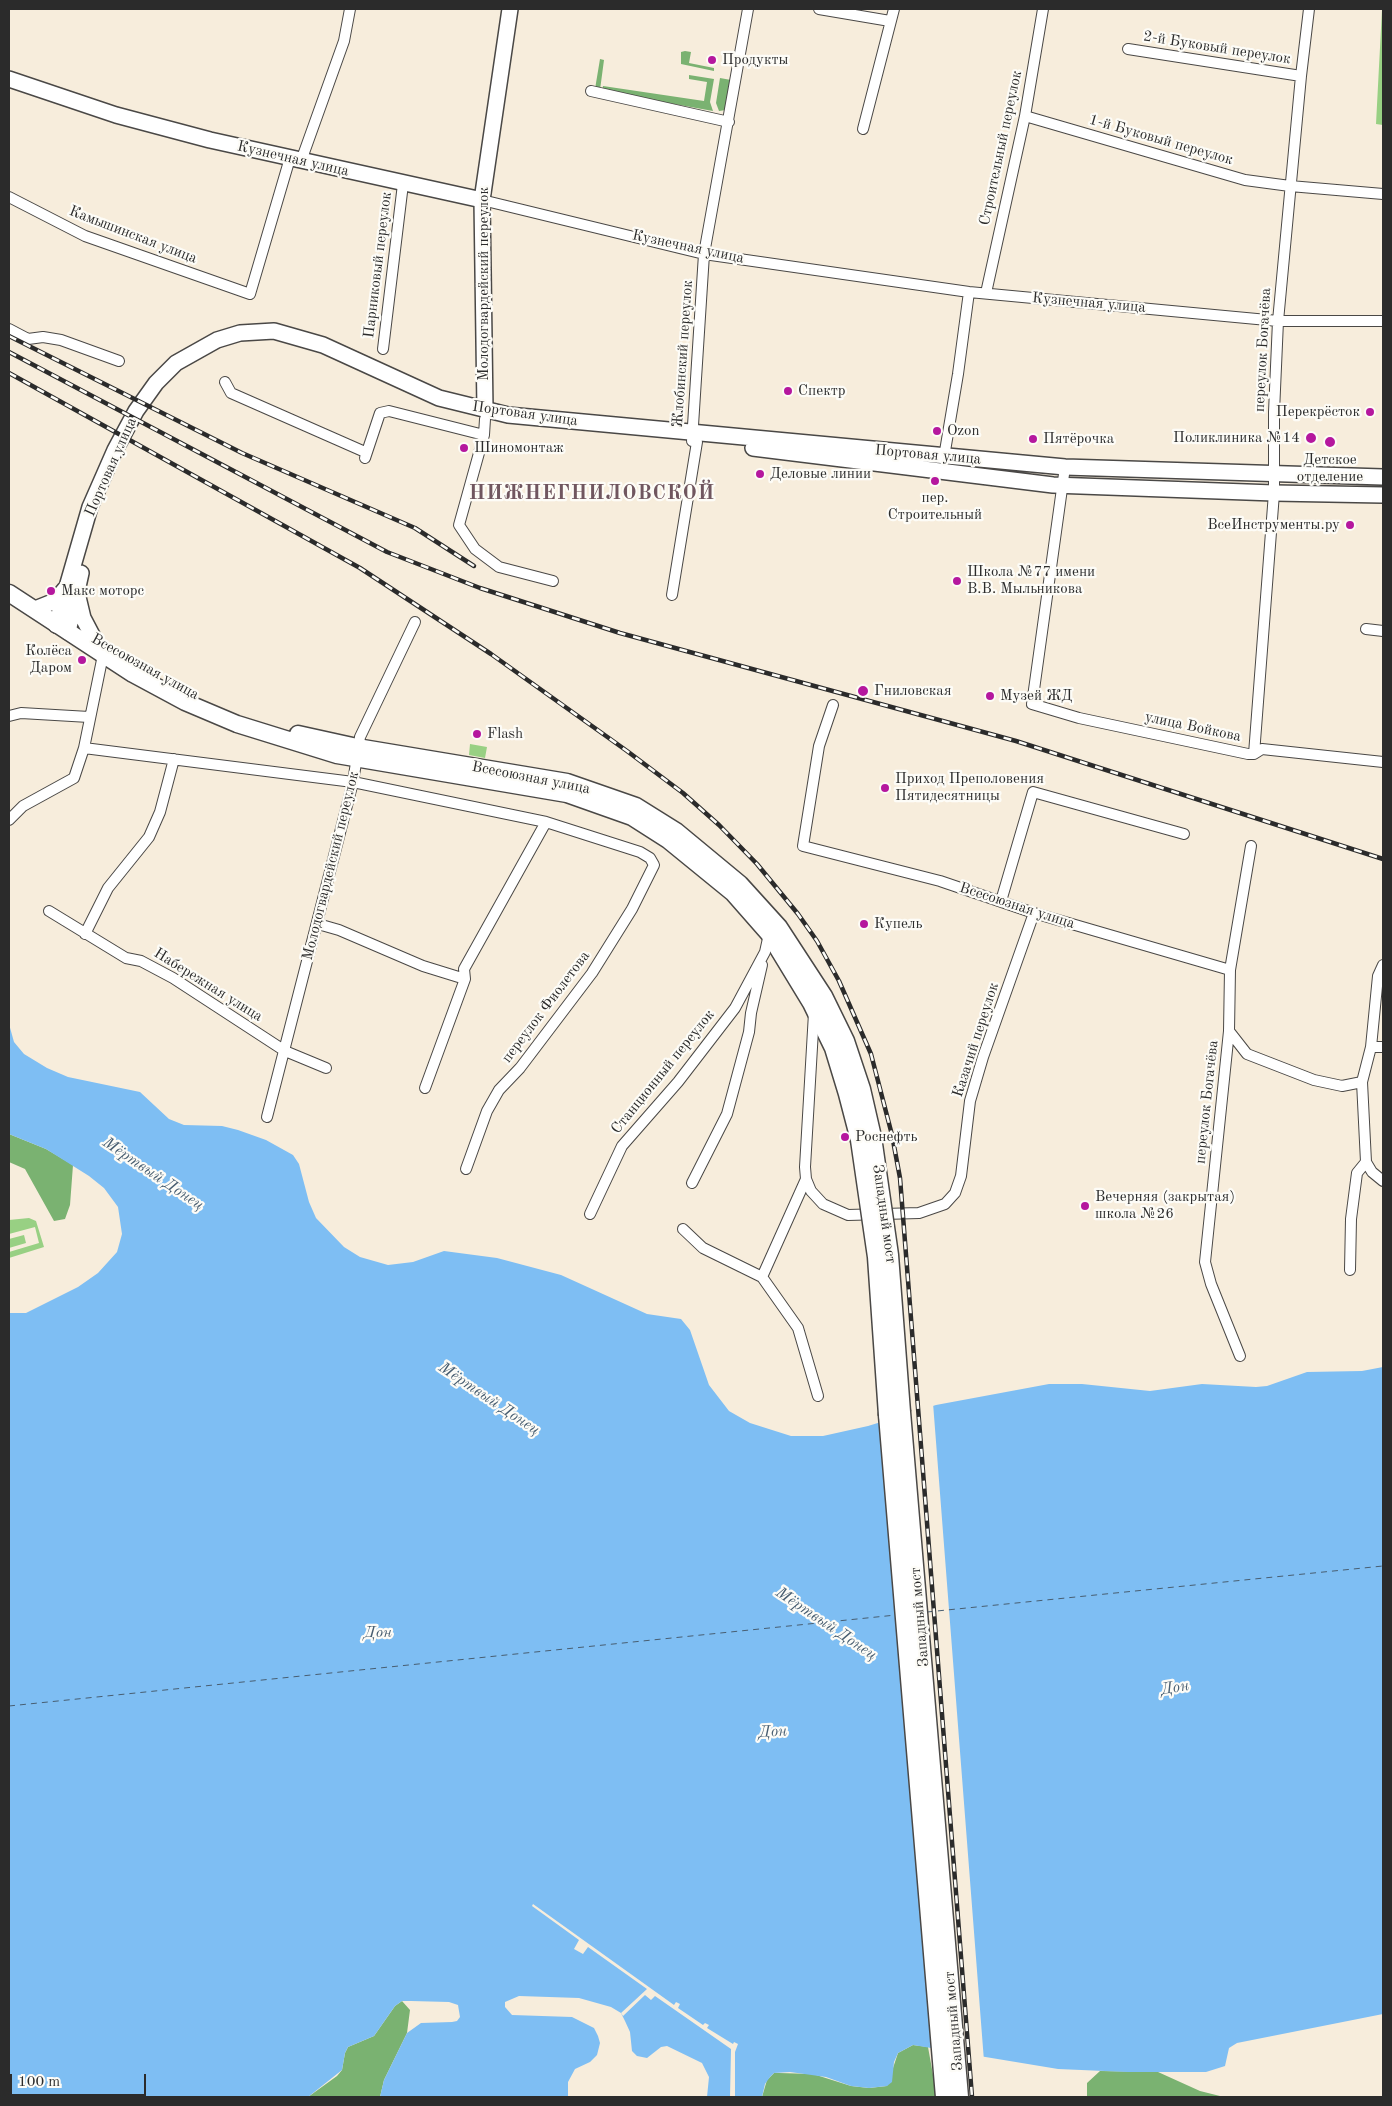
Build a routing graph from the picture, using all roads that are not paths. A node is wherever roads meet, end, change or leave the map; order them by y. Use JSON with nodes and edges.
{"nodes":[{"id":1,"x":350,"y":9,"type":"edge"},
{"id":2,"x":510,"y":9,"type":"edge"},
{"id":3,"x":748,"y":9,"type":"edge"},
{"id":4,"x":819,"y":9,"type":"edge"},
{"id":5,"x":894,"y":9,"type":"edge"},
{"id":6,"x":1043,"y":9,"type":"edge"},
{"id":7,"x":1309,"y":9,"type":"edge"},
{"id":8,"x":890,"y":21,"type":"junction"},
{"id":9,"x":1128,"y":49,"type":"dead end"},
{"id":10,"x":1300,"y":76,"type":"junction"},
{"id":11,"x":9,"y":79,"type":"edge"},
{"id":12,"x":591,"y":91,"type":"dead end"},
{"id":13,"x":1025,"y":116,"type":"junction"},
{"id":14,"x":729,"y":122,"type":"junction"},
{"id":15,"x":863,"y":129,"type":"dead end"},
{"id":16,"x":295,"y":160,"type":"junction"},
{"id":17,"x":403,"y":184,"type":"junction"},
{"id":18,"x":1290,"y":186,"type":"junction"},
{"id":19,"x":1383,"y":194,"type":"edge"},
{"id":20,"x":9,"y":198,"type":"edge"},
{"id":21,"x":482,"y":200,"type":"junction"},
{"id":22,"x":704,"y":254,"type":"junction"},
{"id":23,"x":969,"y":292,"type":"junction"},
{"id":24,"x":986,"y":293,"type":"junction"},
{"id":25,"x":1278,"y":321,"type":"junction"},
{"id":26,"x":1383,"y":321,"type":"edge"},
{"id":27,"x":9,"y":329,"type":"edge"},
{"id":28,"x":383,"y":349,"type":"dead end"},
{"id":29,"x":119,"y":362,"type":"dead end"},
{"id":30,"x":225,"y":382,"type":"dead end"},
{"id":31,"x":485,"y":415,"type":"junction"},
{"id":32,"x":484,"y":434,"type":"junction"},
{"id":33,"x":694,"y":438,"type":"junction"},
{"id":34,"x":944,"y":457,"type":"junction"},
{"id":35,"x":1065,"y":467,"type":"junction"},
{"id":36,"x":1275,"y":475,"type":"junction"},
{"id":37,"x":1383,"y":477,"type":"edge"},
{"id":38,"x":1063,"y":486,"type":"junction"},
{"id":39,"x":1274,"y":493,"type":"junction"},
{"id":40,"x":1383,"y":494,"type":"edge"},
{"id":41,"x":553,"y":581,"type":"dead end"},
{"id":42,"x":72,"y":587,"type":"junction"},
{"id":43,"x":9,"y":593,"type":"edge"},
{"id":44,"x":672,"y":595,"type":"dead end"},
{"id":45,"x":35,"y":609,"type":"junction"},
{"id":46,"x":415,"y":622,"type":"dead end"},
{"id":47,"x":63,"y":624,"type":"junction"},
{"id":48,"x":1366,"y":629,"type":"dead end"},
{"id":49,"x":1383,"y":630,"type":"edge"},
{"id":50,"x":94,"y":639,"type":"junction"},
{"id":51,"x":102,"y":655,"type":"junction"},
{"id":52,"x":833,"y":705,"type":"dead end"},
{"id":53,"x":9,"y":716,"type":"edge"},
{"id":54,"x":90,"y":717,"type":"junction"},
{"id":55,"x":84,"y":748,"type":"junction"},
{"id":56,"x":357,"y":753,"type":"junction"},
{"id":57,"x":1254,"y":754,"type":"junction"},
{"id":58,"x":174,"y":759,"type":"junction"},
{"id":59,"x":1383,"y":762,"type":"edge"},
{"id":60,"x":353,"y":782,"type":"junction"},
{"id":61,"x":9,"y":820,"type":"edge"},
{"id":62,"x":546,"y":822,"type":"junction"},
{"id":63,"x":1184,"y":834,"type":"dead end"},
{"id":64,"x":1251,"y":846,"type":"dead end"},
{"id":65,"x":1001,"y":901,"type":"junction"},
{"id":66,"x":48,"y":911,"type":"dead end"},
{"id":67,"x":1034,"y":913,"type":"junction"},
{"id":68,"x":318,"y":924,"type":"junction"},
{"id":69,"x":85,"y":934,"type":"junction"},
{"id":70,"x":769,"y":934,"type":"junction"},
{"id":71,"x":765,"y":952,"type":"junction"},
{"id":72,"x":1383,"y":965,"type":"edge"},
{"id":73,"x":1230,"y":970,"type":"junction"},
{"id":74,"x":465,"y":979,"type":"junction"},
{"id":75,"x":823,"y":1016,"type":"junction"},
{"id":76,"x":1229,"y":1031,"type":"junction"},
{"id":77,"x":1370,"y":1047,"type":"junction"},
{"id":78,"x":1383,"y":1047,"type":"edge"},
{"id":79,"x":284,"y":1051,"type":"junction"},
{"id":80,"x":326,"y":1068,"type":"dead end"},
{"id":81,"x":1362,"y":1082,"type":"junction"},
{"id":82,"x":425,"y":1088,"type":"dead end"},
{"id":83,"x":267,"y":1117,"type":"dead end"},
{"id":84,"x":866,"y":1139,"type":"junction"},
{"id":85,"x":1366,"y":1162,"type":"junction"},
{"id":86,"x":466,"y":1168,"type":"dead end"},
{"id":87,"x":806,"y":1179,"type":"junction"},
{"id":88,"x":1383,"y":1181,"type":"edge"},
{"id":89,"x":692,"y":1184,"type":"dead end"},
{"id":90,"x":590,"y":1214,"type":"dead end"},
{"id":91,"x":683,"y":1228,"type":"dead end"},
{"id":92,"x":1350,"y":1270,"type":"dead end"},
{"id":93,"x":762,"y":1277,"type":"junction"},
{"id":94,"x":1240,"y":1356,"type":"dead end"},
{"id":95,"x":818,"y":1396,"type":"dead end"},
{"id":96,"x":944,"y":2097,"type":"edge"},
{"id":97,"x":960,"y":2097,"type":"edge"}],
"edges":[{"from":1,"to":16,"type":"street"},
{"from":2,"to":21,"type":"main road","name":"Молодогвардейский переулок"},
{"from":3,"to":14,"type":"street","name":"Жлобинский переулок"},
{"from":4,"to":8,"type":"street"},
{"from":5,"to":8,"type":"street"},
{"from":6,"to":13,"type":"street","name":"Строительный переулок"},
{"from":7,"to":10,"type":"street","name":"переулок Богачёва"},
{"from":8,"to":15,"type":"street"},
{"from":9,"to":10,"type":"street","name":"2-й Буковый переулок"},
{"from":10,"to":18,"type":"street","name":"переулок Богачёва"},
{"from":11,"to":16,"type":"main road","name":"Кузнечная улица"},
{"from":12,"to":14,"type":"street"},
{"from":13,"to":18,"type":"street","name":"1-й Буковый переулок"},
{"from":13,"to":24,"type":"street","name":"Строительный переулок"},
{"from":14,"to":22,"type":"street","name":"Жлобинский переулок"},
{"from":16,"to":17,"type":"main road","name":"Кузнечная улица"},
{"from":16,"to":20,"type":"street","name":"Камышинская улица"},
{"from":17,"to":21,"type":"main road","name":"Кузнечная улица"},
{"from":17,"to":28,"type":"street","name":"Парниковый переулок"},
{"from":18,"to":19,"type":"street","name":"1-й Буковый переулок"},
{"from":18,"to":25,"type":"street","name":"переулок Богачёва"},
{"from":21,"to":22,"type":"street","name":"Кузнечная улица"},
{"from":21,"to":31,"type":"main road","name":"Молодогвардейский переулок"},
{"from":22,"to":23,"type":"street","name":"Кузнечная улица"},
{"from":22,"to":33,"type":"street","name":"Жлобинский переулок"},
{"from":23,"to":24,"type":"street","name":"Кузнечная улица"},
{"from":23,"to":34,"type":"street"},
{"from":24,"to":25,"type":"street","name":"Кузнечная улица"},
{"from":25,"to":26,"type":"street","name":"Кузнечная улица"},
{"from":25,"to":36,"type":"street","name":"переулок Богачёва"},
{"from":27,"to":29,"type":"street"},
{"from":30,"to":32,"type":"street"},
{"from":31,"to":32,"type":"street","name":"Молодогвардейский переулок"},
{"from":31,"to":33,"type":"main road","name":"Портовая улица"},
{"from":31,"to":42,"type":"main road","name":"Портовая улица"},
{"from":32,"to":41,"type":"street","name":"Молодогвардейский переулок"},
{"from":33,"to":34,"type":"main road","name":"Портовая улица"},
{"from":33,"to":38,"type":"main road","name":"Портовая улица"},
{"from":33,"to":44,"type":"street","name":"Жлобинский переулок"},
{"from":34,"to":35,"type":"main road","name":"Портовая улица"},
{"from":35,"to":36,"type":"main road","name":"Портовая улица"},
{"from":35,"to":38,"type":"street"},
{"from":36,"to":37,"type":"main road","name":"Портовая улица"},
{"from":36,"to":39,"type":"street","name":"переулок Богачёва"},
{"from":38,"to":39,"type":"main road","name":"Портовая улица"},
{"from":38,"to":57,"type":"street","name":"улица Войкова"},
{"from":39,"to":40,"type":"main road","name":"Портовая улица"},
{"from":39,"to":57,"type":"street","name":"переулок Богачёва"},
{"from":42,"to":45,"type":"main road"},
{"from":42,"to":47,"type":"main road","name":"Портовая улица"},
{"from":42,"to":50,"type":"main road"},
{"from":43,"to":45,"type":"highway","name":"Всесоюзная улица"},
{"from":45,"to":47,"type":"highway","name":"Всесоюзная улица"},
{"from":46,"to":56,"type":"street","name":"Молодогвардейский переулок"},
{"from":47,"to":50,"type":"highway","name":"Всесоюзная улица"},
{"from":47,"to":51,"type":"highway","name":"Всесоюзная улица"},
{"from":48,"to":49,"type":"street"},
{"from":50,"to":56,"type":"highway","name":"Всесоюзная улица"},
{"from":51,"to":54,"type":"street"},
{"from":51,"to":56,"type":"highway","name":"Всесоюзная улица"},
{"from":52,"to":65,"type":"street","name":"Всесоюзная улица"},
{"from":53,"to":54,"type":"street"},
{"from":54,"to":55,"type":"street"},
{"from":55,"to":58,"type":"street"},
{"from":55,"to":61,"type":"street"},
{"from":56,"to":60,"type":"street","name":"Молодогвардейский переулок"},
{"from":56,"to":70,"type":"highway","name":"Всесоюзная улица"},
{"from":56,"to":75,"type":"highway","name":"Всесоюзная улица"},
{"from":57,"to":59,"type":"street","name":"улица Войкова"},
{"from":58,"to":60,"type":"street"},
{"from":58,"to":69,"type":"street"},
{"from":60,"to":62,"type":"street"},
{"from":60,"to":68,"type":"street","name":"Молодогвардейский переулок"},
{"from":62,"to":74,"type":"street"},
{"from":62,"to":86,"type":"street","name":"переулок Фиолетова"},
{"from":63,"to":65,"type":"street"},
{"from":64,"to":73,"type":"street","name":"переулок Богачёва"},
{"from":65,"to":67,"type":"street","name":"Всесоюзная улица"},
{"from":66,"to":69,"type":"street","name":"Набережная улица"},
{"from":67,"to":73,"type":"street","name":"Всесоюзная улица"},
{"from":67,"to":87,"type":"street","name":"Казачий переулок"},
{"from":68,"to":74,"type":"street"},
{"from":68,"to":79,"type":"street","name":"Молодогвардейский переулок"},
{"from":69,"to":79,"type":"street","name":"Набережная улица"},
{"from":70,"to":71,"type":"street","name":"Станционный переулок"},
{"from":70,"to":75,"type":"highway","name":"Всесоюзная улица"},
{"from":71,"to":89,"type":"street","name":"Станционный переулок"},
{"from":71,"to":90,"type":"street","name":"Станционный переулок"},
{"from":72,"to":77,"type":"street"},
{"from":73,"to":76,"type":"street","name":"переулок Богачёва"},
{"from":74,"to":82,"type":"street"},
{"from":75,"to":84,"type":"highway","name":"Всесоюзная улица"},
{"from":75,"to":87,"type":"street"},
{"from":76,"to":81,"type":"street"},
{"from":76,"to":94,"type":"street","name":"переулок Богачёва"},
{"from":77,"to":78,"type":"street"},
{"from":77,"to":81,"type":"street"},
{"from":79,"to":80,"type":"street","name":"Набережная улица"},
{"from":79,"to":83,"type":"street","name":"Молодогвардейский переулок"},
{"from":81,"to":85,"type":"street"},
{"from":84,"to":96,"type":"highway","name":"Западный мост","bridge":true},
{"from":84,"to":97,"type":"highway","name":"Западный мост","bridge":true},
{"from":85,"to":88,"type":"street"},
{"from":85,"to":92,"type":"street"},
{"from":87,"to":93,"type":"street"},
{"from":91,"to":93,"type":"street"},
{"from":93,"to":95,"type":"street"}]}
